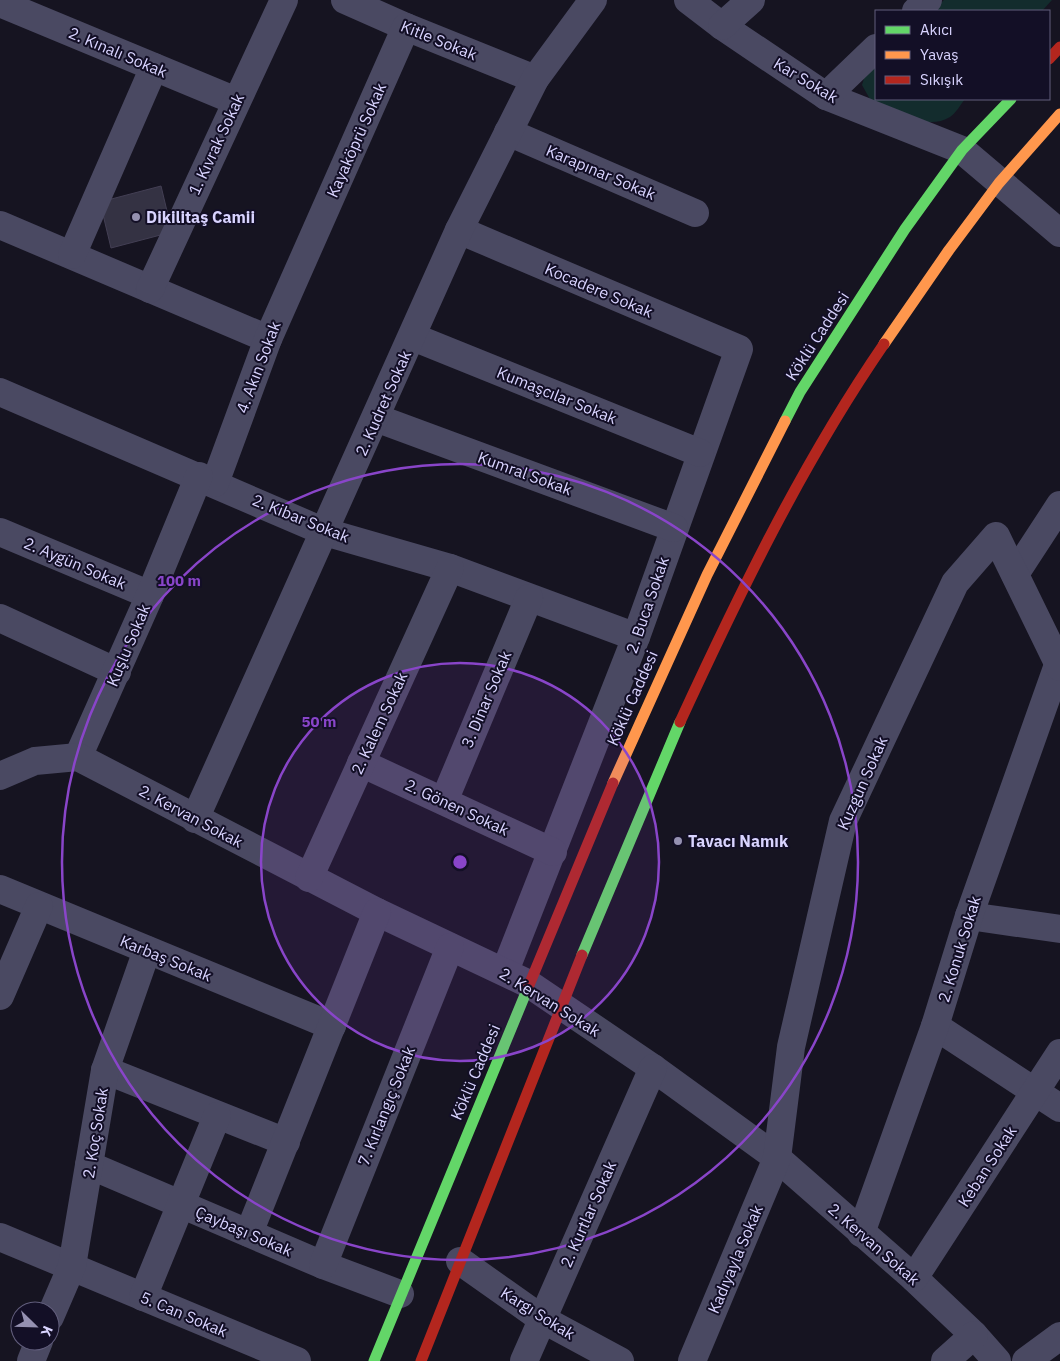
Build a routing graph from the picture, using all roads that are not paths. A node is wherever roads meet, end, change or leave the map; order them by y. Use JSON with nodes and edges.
{"nodes":[{"id":1,"x":284,"y":0,"type":"edge"},
{"id":2,"x":345,"y":0,"type":"edge"},
{"id":3,"x":593,"y":0,"type":"edge"},
{"id":4,"x":688,"y":0,"type":"edge"},
{"id":5,"x":751,"y":0,"type":"edge"},
{"id":6,"x":928,"y":0,"type":"edge"},
{"id":7,"x":0,"y":3,"type":"edge"},
{"id":8,"x":917,"y":10,"type":"edge"},
{"id":9,"x":722,"y":26,"type":"junction"},
{"id":10,"x":406,"y":27,"type":"junction"},
{"id":11,"x":1060,"y":47,"type":"edge"},
{"id":12,"x":875,"y":49,"type":"edge"},
{"id":13,"x":1050,"y":58,"type":"edge"},
{"id":14,"x":154,"y":68,"type":"junction"},
{"id":15,"x":535,"y":78,"type":"junction"},
{"id":16,"x":826,"y":96,"type":"junction"},
{"id":17,"x":1010,"y":100,"type":"edge"},
{"id":18,"x":236,"y":101,"type":"junction"},
{"id":19,"x":1060,"y":114,"type":"edge"},
{"id":20,"x":508,"y":132,"type":"junction"},
{"id":21,"x":962,"y":150,"type":"junction"},
{"id":22,"x":999,"y":183,"type":"junction"},
{"id":23,"x":695,"y":213,"type":"dead end"},
{"id":24,"x":0,"y":225,"type":"edge"},
{"id":25,"x":459,"y":230,"type":"junction"},
{"id":26,"x":1060,"y":233,"type":"edge"},
{"id":27,"x":306,"y":253,"type":"joint"},
{"id":28,"x":72,"y":255,"type":"junction"},
{"id":29,"x":150,"y":289,"type":"junction"},
{"id":30,"x":413,"y":337,"type":"junction"},
{"id":31,"x":268,"y":339,"type":"junction"},
{"id":32,"x":739,"y":349,"type":"joint"},
{"id":33,"x":0,"y":392,"type":"edge"},
{"id":34,"x":376,"y":418,"type":"junction"},
{"id":35,"x":700,"y":453,"type":"junction"},
{"id":36,"x":207,"y":479,"type":"junction"},
{"id":37,"x":1060,"y":505,"type":"edge"},
{"id":38,"x":674,"y":528,"type":"junction"},
{"id":39,"x":0,"y":532,"type":"edge"},
{"id":40,"x":325,"y":532,"type":"junction"},
{"id":41,"x":450,"y":568,"type":"junction"},
{"id":42,"x":1015,"y":574,"type":"junction"},
{"id":43,"x":150,"y":594,"type":"junction"},
{"id":44,"x":528,"y":598,"type":"junction"},
{"id":45,"x":0,"y":618,"type":"edge"},
{"id":46,"x":636,"y":637,"type":"junction"},
{"id":47,"x":1059,"y":666,"type":"edge"},
{"id":48,"x":116,"y":672,"type":"junction"},
{"id":49,"x":78,"y":758,"type":"junction"},
{"id":50,"x":361,"y":763,"type":"junction"},
{"id":51,"x":0,"y":776,"type":"edge"},
{"id":52,"x":444,"y":801,"type":"junction"},
{"id":53,"x":196,"y":819,"type":"junction"},
{"id":54,"x":553,"y":852,"type":"junction"},
{"id":55,"x":309,"y":878,"type":"junction"},
{"id":56,"x":0,"y":889,"type":"edge"},
{"id":57,"x":39,"y":906,"type":"junction"},
{"id":58,"x":377,"y":912,"type":"junction"},
{"id":59,"x":969,"y":916,"type":"junction"},
{"id":60,"x":1060,"y":929,"type":"edge"},
{"id":61,"x":450,"y":947,"type":"junction"},
{"id":62,"x":147,"y":950,"type":"junction"},
{"id":63,"x":505,"y":971,"type":"junction"},
{"id":64,"x":529,"y":984,"type":"junction"},
{"id":65,"x":0,"y":996,"type":"edge"},
{"id":66,"x":561,"y":1006,"type":"junction"},
{"id":67,"x":332,"y":1026,"type":"junction"},
{"id":68,"x":935,"y":1026,"type":"junction"},
{"id":69,"x":1060,"y":1053,"type":"edge"},
{"id":70,"x":653,"y":1068,"type":"junction"},
{"id":71,"x":105,"y":1070,"type":"junction"},
{"id":72,"x":1035,"y":1091,"type":"junction"},
{"id":73,"x":1060,"y":1108,"type":"edge"},
{"id":74,"x":217,"y":1116,"type":"junction"},
{"id":75,"x":286,"y":1142,"type":"junction"},
{"id":76,"x":777,"y":1158,"type":"junction"},
{"id":77,"x":90,"y":1165,"type":"junction"},
{"id":78,"x":180,"y":1203,"type":"junction"},
{"id":79,"x":249,"y":1233,"type":"junction"},
{"id":80,"x":861,"y":1233,"type":"junction"},
{"id":81,"x":0,"y":1237,"type":"edge"},
{"id":82,"x":460,"y":1261,"type":"junction"},
{"id":83,"x":323,"y":1265,"type":"junction"},
{"id":84,"x":72,"y":1266,"type":"junction"},
{"id":85,"x":914,"y":1278,"type":"junction"},
{"id":86,"x":400,"y":1294,"type":"junction"},
{"id":87,"x":143,"y":1297,"type":"junction"},
{"id":88,"x":57,"y":1301,"type":"edge"},
{"id":89,"x":542,"y":1319,"type":"junction"},
{"id":90,"x":974,"y":1335,"type":"junction"},
{"id":91,"x":1060,"y":1336,"type":"edge"},
{"id":92,"x":258,"y":1354,"type":"edge"},
{"id":93,"x":296,"y":1361,"type":"edge"},
{"id":94,"x":374,"y":1361,"type":"edge"},
{"id":95,"x":421,"y":1361,"type":"edge"},
{"id":96,"x":524,"y":1361,"type":"edge"},
{"id":97,"x":620,"y":1361,"type":"edge"},
{"id":98,"x":692,"y":1361,"type":"edge"},
{"id":99,"x":945,"y":1361,"type":"edge"},
{"id":100,"x":997,"y":1361,"type":"edge"},
{"id":101,"x":1026,"y":1361,"type":"edge"}],
"edges":[{"from":1,"to":18,"type":"street","name":"1. Kıvrak Sokak"},
{"from":2,"to":10,"type":"street","name":"Kitle Sokak"},
{"from":3,"to":15,"type":"street","name":"2. Kudret Sokak"},
{"from":4,"to":9,"type":"street","name":"Kar Sokak"},
{"from":5,"to":9,"type":"street"},
{"from":6,"to":8,"type":"street"},
{"from":7,"to":14,"type":"street","name":"2. Kınalı Sokak"},
{"from":9,"to":16,"type":"street","name":"Kar Sokak"},
{"from":10,"to":15,"type":"street","name":"Kitle Sokak"},
{"from":10,"to":27,"type":"street","name":"Kayaköprü Sokak"},
{"from":11,"to":13,"type":"main road"},
{"from":12,"to":16,"type":"street"},
{"from":14,"to":18,"type":"street","name":"2. Kınalı Sokak"},
{"from":14,"to":28,"type":"street"},
{"from":15,"to":20,"type":"street","name":"2. Kudret Sokak"},
{"from":16,"to":21,"type":"street","name":"Kar Sokak"},
{"from":17,"to":21,"type":"main road","name":"Köklü Caddesi"},
{"from":18,"to":29,"type":"street","name":"1. Kıvrak Sokak"},
{"from":19,"to":22,"type":"main road"},
{"from":20,"to":23,"type":"street","name":"Karapınar Sokak"},
{"from":20,"to":25,"type":"street","name":"2. Kudret Sokak"},
{"from":21,"to":22,"type":"street"},
{"from":21,"to":64,"type":"main road","name":"Köklü Caddesi"},
{"from":22,"to":26,"type":"street"},
{"from":22,"to":66,"type":"main road"},
{"from":24,"to":28,"type":"street"},
{"from":25,"to":30,"type":"street","name":"2. Kudret Sokak"},
{"from":25,"to":32,"type":"street","name":"Kocadere Sokak"},
{"from":27,"to":31,"type":"street","name":"4. Akın Sokak"},
{"from":28,"to":29,"type":"street"},
{"from":29,"to":31,"type":"street"},
{"from":30,"to":34,"type":"street","name":"2. Kudret Sokak"},
{"from":30,"to":35,"type":"street","name":"Kumaşcılar Sokak"},
{"from":31,"to":36,"type":"street","name":"4. Akın Sokak"},
{"from":32,"to":35,"type":"street","name":"2. Buca Sokak"},
{"from":33,"to":36,"type":"street","name":"2. Kibar Sokak"},
{"from":34,"to":38,"type":"street","name":"Kumral Sokak"},
{"from":34,"to":40,"type":"street","name":"2. Kudret Sokak"},
{"from":35,"to":38,"type":"street","name":"2. Buca Sokak"},
{"from":36,"to":40,"type":"street","name":"2. Kibar Sokak"},
{"from":36,"to":43,"type":"street","name":"Kuşlu Sokak"},
{"from":37,"to":42,"type":"street"},
{"from":38,"to":46,"type":"street","name":"2. Buca Sokak"},
{"from":39,"to":43,"type":"street","name":"2. Aygün Sokak"},
{"from":40,"to":41,"type":"street","name":"2. Kibar Sokak"},
{"from":40,"to":53,"type":"street","name":"2. Kudret Sokak"},
{"from":41,"to":44,"type":"street","name":"2. Kibar Sokak"},
{"from":41,"to":50,"type":"street","name":"2. Kalem Sokak"},
{"from":42,"to":47,"type":"street"},
{"from":42,"to":76,"type":"street","name":"Kuzgun Sokak"},
{"from":43,"to":48,"type":"street","name":"Kuşlu Sokak"},
{"from":44,"to":46,"type":"street","name":"2. Kibar Sokak"},
{"from":44,"to":52,"type":"street","name":"3. Dinar Sokak"},
{"from":45,"to":48,"type":"street"},
{"from":46,"to":54,"type":"street","name":"2. Buca Sokak"},
{"from":47,"to":59,"type":"street","name":"2. Konuk Sokak"},
{"from":48,"to":49,"type":"street","name":"Kuşlu Sokak"},
{"from":49,"to":51,"type":"street","name":"2. Kervan Sokak"},
{"from":49,"to":53,"type":"street","name":"2. Kervan Sokak"},
{"from":50,"to":52,"type":"street","name":"2. Gönen Sokak"},
{"from":50,"to":55,"type":"street","name":"2. Kalem Sokak"},
{"from":52,"to":54,"type":"street","name":"2. Gönen Sokak"},
{"from":53,"to":55,"type":"street","name":"2. Kervan Sokak"},
{"from":54,"to":63,"type":"street","name":"2. Buca Sokak"},
{"from":55,"to":58,"type":"street","name":"2. Kervan Sokak"},
{"from":56,"to":57,"type":"street","name":"Karbaş Sokak"},
{"from":57,"to":62,"type":"street","name":"Karbaş Sokak"},
{"from":57,"to":65,"type":"street"},
{"from":58,"to":61,"type":"street","name":"2. Kervan Sokak"},
{"from":58,"to":67,"type":"street"},
{"from":59,"to":60,"type":"street"},
{"from":59,"to":68,"type":"street","name":"2. Konuk Sokak"},
{"from":61,"to":63,"type":"street","name":"2. Kervan Sokak"},
{"from":61,"to":83,"type":"street","name":"7. Kırlangıç Sokak"},
{"from":62,"to":67,"type":"street","name":"Karbaş Sokak"},
{"from":62,"to":71,"type":"street","name":"2. Koç Sokak"},
{"from":63,"to":64,"type":"street","name":"2. Kervan Sokak"},
{"from":64,"to":66,"type":"street","name":"2. Kervan Sokak"},
{"from":64,"to":86,"type":"main road","name":"Köklü Caddesi"},
{"from":66,"to":70,"type":"street","name":"2. Kervan Sokak"},
{"from":66,"to":82,"type":"main road"},
{"from":67,"to":75,"type":"street"},
{"from":68,"to":72,"type":"street"},
{"from":68,"to":80,"type":"street","name":"2. Konuk Sokak"},
{"from":69,"to":72,"type":"street","name":"Keban Sokak"},
{"from":70,"to":76,"type":"street","name":"2. Kervan Sokak"},
{"from":70,"to":89,"type":"street","name":"2. Kurtlar Sokak"},
{"from":71,"to":74,"type":"street"},
{"from":71,"to":77,"type":"street","name":"2. Koç Sokak"},
{"from":72,"to":73,"type":"street"},
{"from":72,"to":85,"type":"street","name":"Keban Sokak"},
{"from":74,"to":75,"type":"street"},
{"from":74,"to":78,"type":"street"},
{"from":75,"to":79,"type":"street"},
{"from":76,"to":80,"type":"street","name":"2. Kervan Sokak"},
{"from":76,"to":98,"type":"street","name":"Kadıyayla Sokak"},
{"from":77,"to":78,"type":"street","name":"Çaybaşı Sokak"},
{"from":77,"to":84,"type":"street","name":"2. Koç Sokak"},
{"from":78,"to":79,"type":"street","name":"Çaybaşı Sokak"},
{"from":78,"to":87,"type":"street"},
{"from":79,"to":83,"type":"street","name":"Çaybaşı Sokak"},
{"from":80,"to":85,"type":"street","name":"2. Kervan Sokak"},
{"from":81,"to":84,"type":"street","name":"5. Can Sokak"},
{"from":82,"to":89,"type":"street","name":"Kargı Sokak"},
{"from":82,"to":95,"type":"main road"},
{"from":83,"to":86,"type":"street","name":"Çaybaşı Sokak"},
{"from":84,"to":87,"type":"street","name":"5. Can Sokak"},
{"from":84,"to":88,"type":"street","name":"2. Koç Sokak"},
{"from":85,"to":90,"type":"street","name":"2. Kervan Sokak"},
{"from":86,"to":94,"type":"main road","name":"Köklü Caddesi"},
{"from":87,"to":92,"type":"street","name":"5. Can Sokak"},
{"from":89,"to":96,"type":"street","name":"2. Kurtlar Sokak"},
{"from":89,"to":97,"type":"street","name":"Kargı Sokak"},
{"from":90,"to":99,"type":"street"},
{"from":90,"to":100,"type":"street","name":"2. Kervan Sokak"},
{"from":91,"to":101,"type":"street"},
{"from":92,"to":93,"type":"street","name":"5. Can Sokak"}]}
